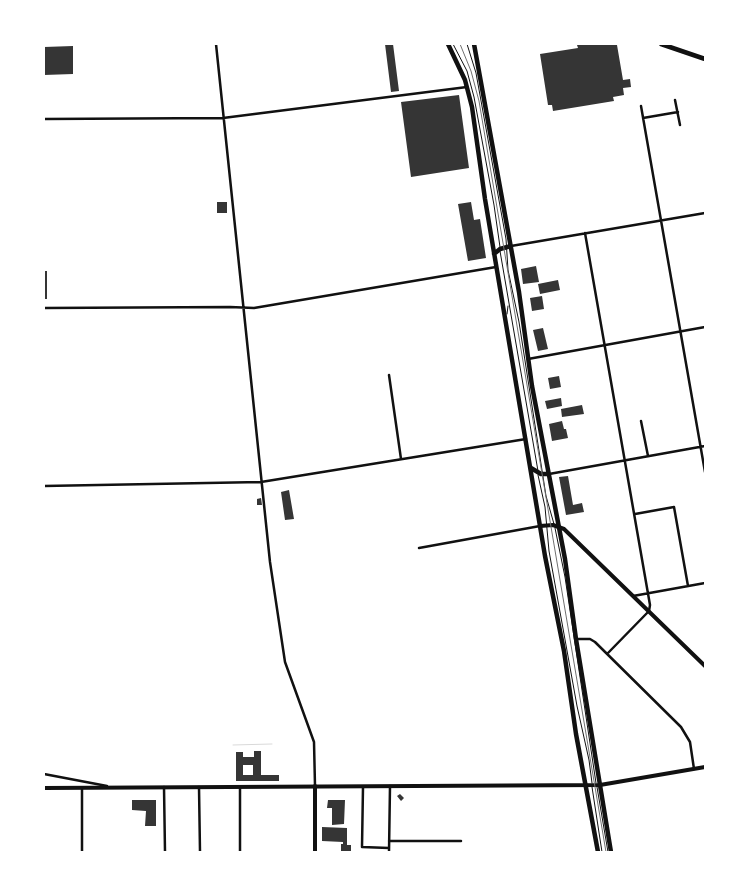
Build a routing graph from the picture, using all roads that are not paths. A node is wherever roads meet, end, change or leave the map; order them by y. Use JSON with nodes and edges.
{"nodes":[{"id":1,"x":216,"y":44,"type":"edge"},
{"id":2,"x":448,"y":44,"type":"edge"},
{"id":3,"x":454,"y":44,"type":"edge"},
{"id":4,"x":467,"y":44,"type":"edge"},
{"id":5,"x":474,"y":44,"type":"edge"},
{"id":6,"x":661,"y":44,"type":"edge"},
{"id":7,"x":705,"y":59,"type":"edge"},
{"id":8,"x":467,"y":87,"type":"junction"},
{"id":9,"x":676,"y":100,"type":"dead end"},
{"id":10,"x":641,"y":106,"type":"dead end"},
{"id":11,"x":678,"y":112,"type":"junction"},
{"id":12,"x":223,"y":118,"type":"junction"},
{"id":13,"x":643,"y":118,"type":"junction"},
{"id":14,"x":44,"y":119,"type":"edge"},
{"id":15,"x":680,"y":125,"type":"dead end"},
{"id":16,"x":705,"y":212,"type":"edge"},
{"id":17,"x":661,"y":220,"type":"junction"},
{"id":18,"x":585,"y":233,"type":"junction"},
{"id":19,"x":509,"y":246,"type":"junction"},
{"id":20,"x":500,"y":249,"type":"junction"},
{"id":21,"x":494,"y":254,"type":"junction"},
{"id":22,"x":496,"y":267,"type":"junction"},
{"id":23,"x":509,"y":303,"type":"junction"},
{"id":24,"x":44,"y":308,"type":"edge"},
{"id":25,"x":242,"y":308,"type":"junction"},
{"id":26,"x":505,"y":321,"type":"junction"},
{"id":27,"x":705,"y":327,"type":"edge"},
{"id":28,"x":681,"y":332,"type":"junction"},
{"id":29,"x":604,"y":345,"type":"junction"},
{"id":30,"x":528,"y":359,"type":"junction"},
{"id":31,"x":390,"y":375,"type":"dead end"},
{"id":32,"x":641,"y":421,"type":"dead end"},
{"id":33,"x":526,"y":439,"type":"junction"},
{"id":34,"x":701,"y":446,"type":"junction"},
{"id":35,"x":705,"y":446,"type":"edge"},
{"id":36,"x":648,"y":456,"type":"junction"},
{"id":37,"x":400,"y":459,"type":"junction"},
{"id":38,"x":625,"y":460,"type":"junction"},
{"id":39,"x":530,"y":467,"type":"junction"},
{"id":40,"x":705,"y":472,"type":"edge"},
{"id":41,"x":538,"y":473,"type":"junction"},
{"id":42,"x":546,"y":474,"type":"junction"},
{"id":43,"x":262,"y":482,"type":"junction"},
{"id":44,"x":44,"y":486,"type":"edge"},
{"id":45,"x":634,"y":514,"type":"junction"},
{"id":46,"x":540,"y":526,"type":"junction"},
{"id":47,"x":547,"y":526,"type":"junction"},
{"id":48,"x":557,"y":526,"type":"junction"},
{"id":49,"x":418,"y":548,"type":"dead end"},
{"id":50,"x":705,"y":583,"type":"edge"},
{"id":51,"x":688,"y":586,"type":"junction"},
{"id":52,"x":648,"y":594,"type":"junction"},
{"id":53,"x":633,"y":596,"type":"junction"},
{"id":54,"x":649,"y":611,"type":"junction"},
{"id":55,"x":576,"y":639,"type":"junction"},
{"id":56,"x":608,"y":653,"type":"junction"},
{"id":57,"x":705,"y":666,"type":"edge"},
{"id":58,"x":705,"y":767,"type":"edge"},
{"id":59,"x":694,"y":769,"type":"junction"},
{"id":60,"x":44,"y":774,"type":"edge"},
{"id":61,"x":584,"y":784,"type":"junction"},
{"id":62,"x":596,"y":784,"type":"junction"},
{"id":63,"x":390,"y":785,"type":"junction"},
{"id":64,"x":315,"y":786,"type":"junction"},
{"id":65,"x":363,"y":786,"type":"junction"},
{"id":66,"x":164,"y":787,"type":"junction"},
{"id":67,"x":199,"y":787,"type":"junction"},
{"id":68,"x":240,"y":787,"type":"junction"},
{"id":69,"x":44,"y":788,"type":"edge"},
{"id":70,"x":82,"y":788,"type":"junction"},
{"id":71,"x":114,"y":788,"type":"junction"},
{"id":72,"x":389,"y":841,"type":"junction"},
{"id":73,"x":461,"y":841,"type":"dead end"},
{"id":74,"x":389,"y":848,"type":"junction"},
{"id":75,"x":82,"y":852,"type":"edge"},
{"id":76,"x":165,"y":852,"type":"edge"},
{"id":77,"x":200,"y":852,"type":"edge"},
{"id":78,"x":240,"y":852,"type":"edge"},
{"id":79,"x":315,"y":852,"type":"edge"},
{"id":80,"x":389,"y":852,"type":"edge"},
{"id":81,"x":598,"y":852,"type":"edge"},
{"id":82,"x":602,"y":852,"type":"edge"},
{"id":83,"x":609,"y":852,"type":"edge"}],
"edges":[{"from":1,"to":12,"type":"street"},
{"from":2,"to":8,"type":"main road"},
{"from":3,"to":20,"type":"lane"},
{"from":4,"to":19,"type":"lane"},
{"from":5,"to":19,"type":"main road"},
{"from":6,"to":7,"type":"main road"},
{"from":8,"to":12,"type":"street"},
{"from":8,"to":21,"type":"main road"},
{"from":9,"to":11,"type":"street"},
{"from":10,"to":13,"type":"street"},
{"from":11,"to":13,"type":"street"},
{"from":11,"to":15,"type":"street"},
{"from":12,"to":14,"type":"street"},
{"from":12,"to":25,"type":"street"},
{"from":13,"to":17,"type":"street"},
{"from":16,"to":17,"type":"street"},
{"from":17,"to":18,"type":"street"},
{"from":17,"to":28,"type":"street"},
{"from":18,"to":19,"type":"street"},
{"from":18,"to":29,"type":"street"},
{"from":19,"to":20,"type":"main road"},
{"from":19,"to":30,"type":"main road"},
{"from":19,"to":42,"type":"lane"},
{"from":20,"to":21,"type":"main road"},
{"from":20,"to":23,"type":"lane"},
{"from":21,"to":22,"type":"main road"},
{"from":22,"to":25,"type":"street"},
{"from":22,"to":26,"type":"main road"},
{"from":23,"to":26,"type":"lane"},
{"from":23,"to":41,"type":"lane"},
{"from":24,"to":25,"type":"street"},
{"from":25,"to":43,"type":"street"},
{"from":26,"to":33,"type":"main road"},
{"from":27,"to":28,"type":"street"},
{"from":28,"to":29,"type":"street"},
{"from":28,"to":34,"type":"street"},
{"from":29,"to":30,"type":"street"},
{"from":29,"to":38,"type":"street"},
{"from":30,"to":42,"type":"main road"},
{"from":31,"to":37,"type":"street"},
{"from":32,"to":36,"type":"street"},
{"from":33,"to":37,"type":"street"},
{"from":33,"to":39,"type":"main road"},
{"from":34,"to":35,"type":"street"},
{"from":34,"to":36,"type":"street"},
{"from":34,"to":40,"type":"street"},
{"from":36,"to":38,"type":"street"},
{"from":37,"to":43,"type":"street"},
{"from":38,"to":42,"type":"street"},
{"from":38,"to":45,"type":"street"},
{"from":39,"to":41,"type":"main road"},
{"from":39,"to":46,"type":"main road"},
{"from":41,"to":42,"type":"main road"},
{"from":41,"to":47,"type":"lane"},
{"from":42,"to":48,"type":"main road"},
{"from":43,"to":44,"type":"street"},
{"from":43,"to":64,"type":"street"},
{"from":45,"to":51,"type":"street"},
{"from":45,"to":52,"type":"street"},
{"from":46,"to":47,"type":"main road"},
{"from":46,"to":49,"type":"street"},
{"from":46,"to":61,"type":"main road"},
{"from":47,"to":48,"type":"main road"},
{"from":47,"to":62,"type":"lane"},
{"from":48,"to":53,"type":"main road"},
{"from":48,"to":55,"type":"main road"},
{"from":48,"to":62,"type":"lane"},
{"from":50,"to":51,"type":"street"},
{"from":51,"to":52,"type":"street"},
{"from":52,"to":53,"type":"street"},
{"from":52,"to":54,"type":"street"},
{"from":53,"to":54,"type":"main road"},
{"from":54,"to":56,"type":"street"},
{"from":54,"to":57,"type":"main road"},
{"from":55,"to":56,"type":"street"},
{"from":55,"to":62,"type":"main road"},
{"from":56,"to":59,"type":"street"},
{"from":58,"to":59,"type":"main road"},
{"from":59,"to":62,"type":"main road"},
{"from":60,"to":71,"type":"street"},
{"from":61,"to":62,"type":"main road"},
{"from":61,"to":63,"type":"main road"},
{"from":61,"to":81,"type":"main road"},
{"from":62,"to":82,"type":"lane"},
{"from":62,"to":83,"type":"main road"},
{"from":63,"to":65,"type":"main road"},
{"from":63,"to":72,"type":"street"},
{"from":64,"to":65,"type":"main road"},
{"from":64,"to":68,"type":"main road"},
{"from":64,"to":79,"type":"main road"},
{"from":65,"to":74,"type":"street"},
{"from":66,"to":67,"type":"main road"},
{"from":66,"to":71,"type":"main road"},
{"from":66,"to":76,"type":"street"},
{"from":67,"to":68,"type":"main road"},
{"from":67,"to":77,"type":"street"},
{"from":68,"to":78,"type":"street"},
{"from":69,"to":70,"type":"main road"},
{"from":70,"to":71,"type":"main road"},
{"from":70,"to":75,"type":"street"},
{"from":72,"to":73,"type":"street"},
{"from":72,"to":74,"type":"street"},
{"from":74,"to":80,"type":"street"}]}
